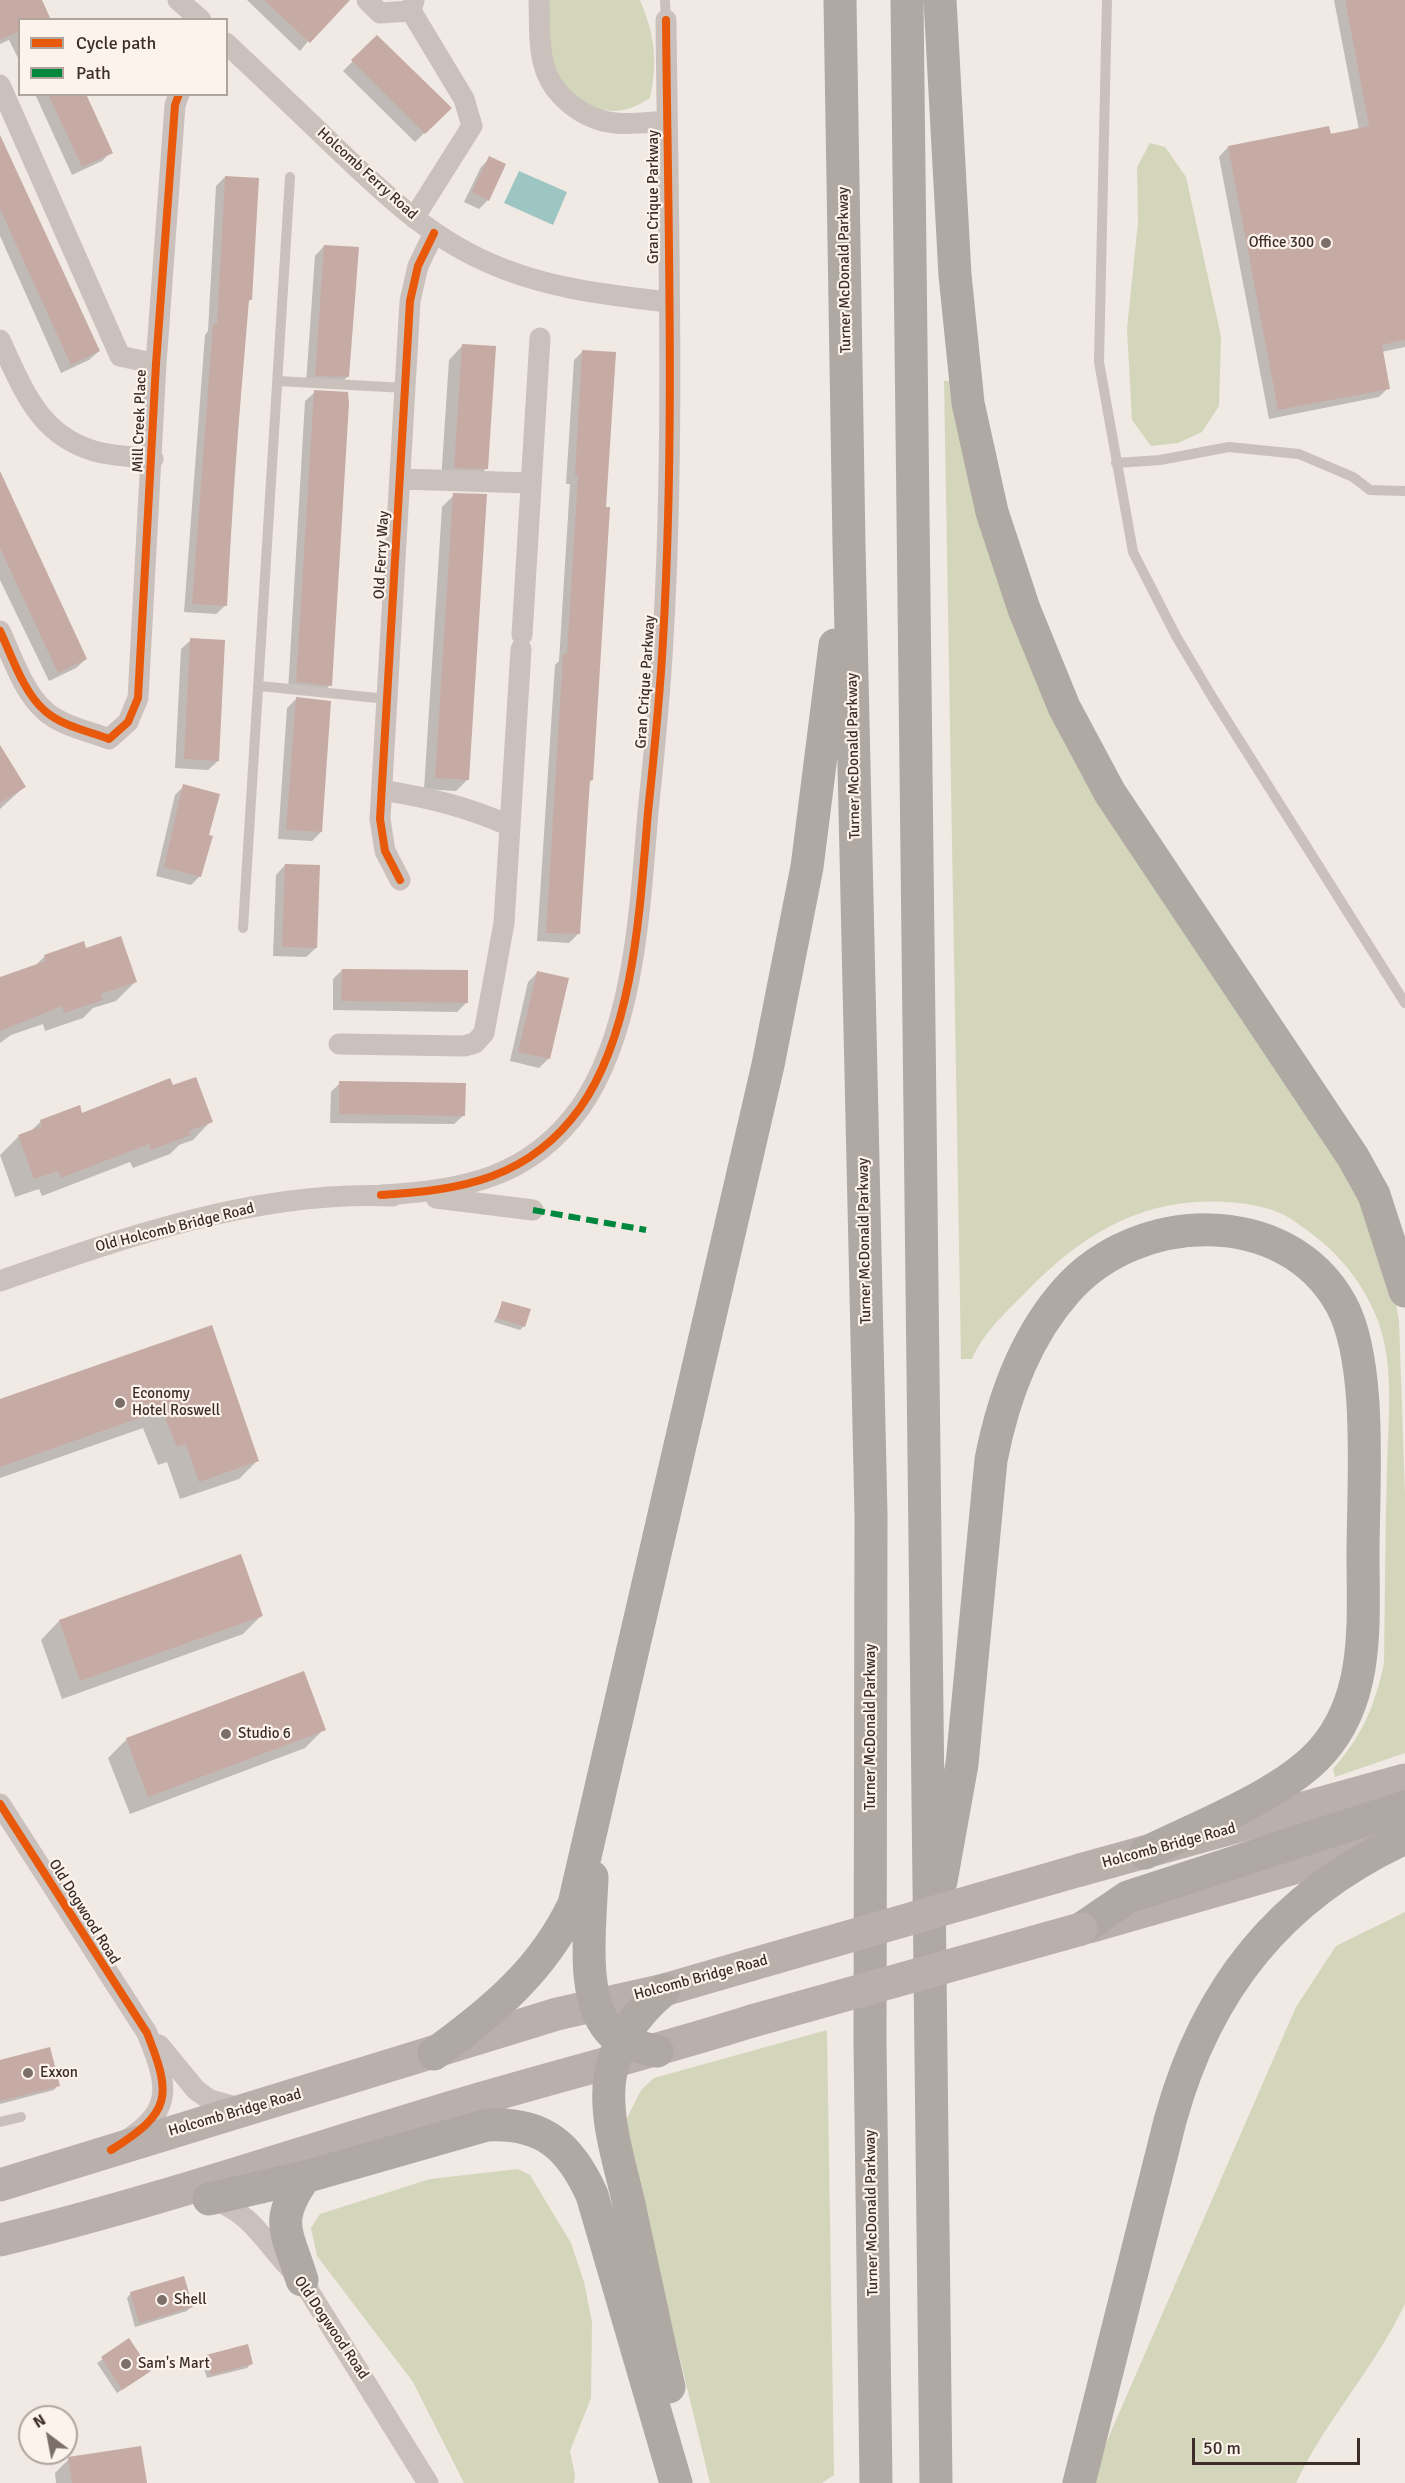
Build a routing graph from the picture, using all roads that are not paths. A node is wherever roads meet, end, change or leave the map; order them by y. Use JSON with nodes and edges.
{"nodes":[{"id":1,"x":178,"y":0,"type":"edge"},
{"id":2,"x":367,"y":0,"type":"edge"},
{"id":3,"x":539,"y":0,"type":"edge"},
{"id":4,"x":840,"y":0,"type":"edge"},
{"id":5,"x":907,"y":0,"type":"edge"},
{"id":6,"x":940,"y":0,"type":"edge"},
{"id":7,"x":1107,"y":0,"type":"edge"},
{"id":8,"x":413,"y":6,"type":"edge"},
{"id":9,"x":665,"y":10,"type":"edge"},
{"id":10,"x":199,"y":18,"type":"edge"},
{"id":11,"x":228,"y":45,"type":"edge"},
{"id":12,"x":0,"y":85,"type":"edge"},
{"id":13,"x":178,"y":96,"type":"edge"},
{"id":14,"x":667,"y":121,"type":"junction"},
{"id":15,"x":290,"y":177,"type":"dead end"},
{"id":16,"x":414,"y":218,"type":"junction"},
{"id":17,"x":434,"y":233,"type":"junction"},
{"id":18,"x":668,"y":302,"type":"junction"},
{"id":19,"x":540,"y":338,"type":"dead end"},
{"id":20,"x":0,"y":340,"type":"edge"},
{"id":21,"x":156,"y":364,"type":"junction"},
{"id":22,"x":278,"y":381,"type":"junction"},
{"id":23,"x":405,"y":388,"type":"junction"},
{"id":24,"x":153,"y":459,"type":"junction"},
{"id":25,"x":1116,"y":463,"type":"junction"},
{"id":26,"x":400,"y":479,"type":"junction"},
{"id":27,"x":531,"y":483,"type":"junction"},
{"id":28,"x":1405,"y":491,"type":"edge"},
{"id":29,"x":849,"y":545,"type":"junction"},
{"id":30,"x":0,"y":631,"type":"edge"},
{"id":31,"x":260,"y":686,"type":"junction"},
{"id":32,"x":387,"y":699,"type":"junction"},
{"id":33,"x":382,"y":790,"type":"junction"},
{"id":34,"x":510,"y":826,"type":"junction"},
{"id":35,"x":400,"y":880,"type":"dead end"},
{"id":36,"x":243,"y":928,"type":"dead end"},
{"id":37,"x":1405,"y":1003,"type":"edge"},
{"id":38,"x":339,"y":1044,"type":"dead end"},
{"id":39,"x":381,"y":1195,"type":"junction"},
{"id":40,"x":533,"y":1210,"type":"dead end"},
{"id":41,"x":0,"y":1281,"type":"edge"},
{"id":42,"x":1405,"y":1291,"type":"edge"},
{"id":43,"x":1405,"y":1780,"type":"edge"},
{"id":44,"x":0,"y":1804,"type":"edge"},
{"id":45,"x":1405,"y":1807,"type":"edge"},
{"id":46,"x":594,"y":1824,"type":"junction"},
{"id":47,"x":1405,"y":1837,"type":"edge"},
{"id":48,"x":1145,"y":1853,"type":"junction"},
{"id":49,"x":1081,"y":1929,"type":"junction"},
{"id":50,"x":928,"y":1933,"type":"junction"},
{"id":51,"x":664,"y":1990,"type":"junction"},
{"id":52,"x":597,"y":2004,"type":"junction"},
{"id":53,"x":147,"y":2033,"type":"junction"},
{"id":54,"x":618,"y":2051,"type":"junction"},
{"id":55,"x":657,"y":2051,"type":"joint"},
{"id":56,"x":434,"y":2054,"type":"junction"},
{"id":57,"x":246,"y":2110,"type":"junction"},
{"id":58,"x":21,"y":2117,"type":"dead end"},
{"id":59,"x":0,"y":2122,"type":"edge"},
{"id":60,"x":111,"y":2150,"type":"junction"},
{"id":61,"x":305,"y":2177,"type":"junction"},
{"id":62,"x":0,"y":2185,"type":"edge"},
{"id":63,"x":209,"y":2199,"type":"junction"},
{"id":64,"x":127,"y":2206,"type":"junction"},
{"id":65,"x":0,"y":2240,"type":"edge"},
{"id":66,"x":302,"y":2280,"type":"junction"},
{"id":67,"x":428,"y":2483,"type":"edge"},
{"id":68,"x":676,"y":2483,"type":"edge"},
{"id":69,"x":690,"y":2483,"type":"edge"},
{"id":70,"x":876,"y":2483,"type":"edge"},
{"id":71,"x":936,"y":2483,"type":"edge"},
{"id":72,"x":1079,"y":2483,"type":"edge"}],
"edges":[{"from":1,"to":10,"type":"street"},
{"from":2,"to":8,"type":"street"},
{"from":3,"to":14,"type":"street"},
{"from":4,"to":29,"type":"highway","name":"Turner McDonald Parkway"},
{"from":5,"to":50,"type":"highway"},
{"from":6,"to":42,"type":"highway"},
{"from":7,"to":25,"type":"lane"},
{"from":8,"to":16,"type":"street"},
{"from":9,"to":14,"type":"street","name":"Gran Crique Parkway"},
{"from":11,"to":16,"type":"street","name":"Holcomb Ferry Road"},
{"from":12,"to":21,"type":"street"},
{"from":13,"to":21,"type":"street","name":"Mill Creek Place"},
{"from":14,"to":18,"type":"street","name":"Gran Crique Parkway"},
{"from":15,"to":22,"type":"lane"},
{"from":16,"to":17,"type":"street","name":"Holcomb Ferry Road"},
{"from":17,"to":18,"type":"street","name":"Holcomb Ferry Road"},
{"from":17,"to":23,"type":"street","name":"Old Ferry Way"},
{"from":18,"to":39,"type":"street","name":"Gran Crique Parkway"},
{"from":19,"to":27,"type":"street"},
{"from":20,"to":24,"type":"street"},
{"from":21,"to":24,"type":"street","name":"Mill Creek Place"},
{"from":22,"to":23,"type":"lane"},
{"from":22,"to":31,"type":"lane"},
{"from":23,"to":26,"type":"street","name":"Old Ferry Way"},
{"from":24,"to":30,"type":"street","name":"Mill Creek Place"},
{"from":25,"to":28,"type":"lane"},
{"from":25,"to":37,"type":"lane"},
{"from":26,"to":27,"type":"street"},
{"from":26,"to":32,"type":"street","name":"Old Ferry Way"},
{"from":27,"to":34,"type":"street"},
{"from":29,"to":46,"type":"highway"},
{"from":29,"to":70,"type":"highway","name":"Turner McDonald Parkway"},
{"from":31,"to":32,"type":"lane"},
{"from":31,"to":36,"type":"lane"},
{"from":32,"to":33,"type":"street","name":"Old Ferry Way"},
{"from":33,"to":34,"type":"street"},
{"from":33,"to":35,"type":"street","name":"Old Ferry Way"},
{"from":34,"to":38,"type":"street"},
{"from":39,"to":40,"type":"street","name":"Old Holcomb Bridge Road"},
{"from":39,"to":41,"type":"street","name":"Old Holcomb Bridge Road"},
{"from":43,"to":48,"type":"main road","name":"Holcomb Bridge Road"},
{"from":44,"to":53,"type":"street","name":"Old Dogwood Road"},
{"from":45,"to":49,"type":"highway"},
{"from":46,"to":52,"type":"highway"},
{"from":46,"to":56,"type":"highway"},
{"from":47,"to":49,"type":"main road"},
{"from":47,"to":72,"type":"highway"},
{"from":48,"to":50,"type":"highway"},
{"from":48,"to":51,"type":"main road","name":"Holcomb Bridge Road","bridge":true},
{"from":49,"to":55,"type":"main road","bridge":true},
{"from":50,"to":71,"type":"highway"},
{"from":51,"to":52,"type":"main road","name":"Holcomb Bridge Road"},
{"from":51,"to":54,"type":"highway"},
{"from":52,"to":54,"type":"highway"},
{"from":52,"to":56,"type":"main road","name":"Holcomb Bridge Road"},
{"from":53,"to":57,"type":"street","name":"Old Dogwood Road"},
{"from":53,"to":60,"type":"street","name":"Old Dogwood Road"},
{"from":54,"to":55,"type":"highway"},
{"from":54,"to":64,"type":"main road"},
{"from":54,"to":69,"type":"highway"},
{"from":56,"to":57,"type":"main road","name":"Holcomb Bridge Road"},
{"from":57,"to":60,"type":"main road","name":"Holcomb Bridge Road"},
{"from":58,"to":59,"type":"lane"},
{"from":60,"to":62,"type":"main road","name":"Holcomb Bridge Road"},
{"from":61,"to":63,"type":"highway"},
{"from":61,"to":66,"type":"highway"},
{"from":61,"to":68,"type":"highway"},
{"from":63,"to":64,"type":"main road"},
{"from":63,"to":66,"type":"street","name":"Old Dogwood Road"},
{"from":64,"to":65,"type":"main road"},
{"from":66,"to":67,"type":"street","name":"Old Dogwood Road"}]}
